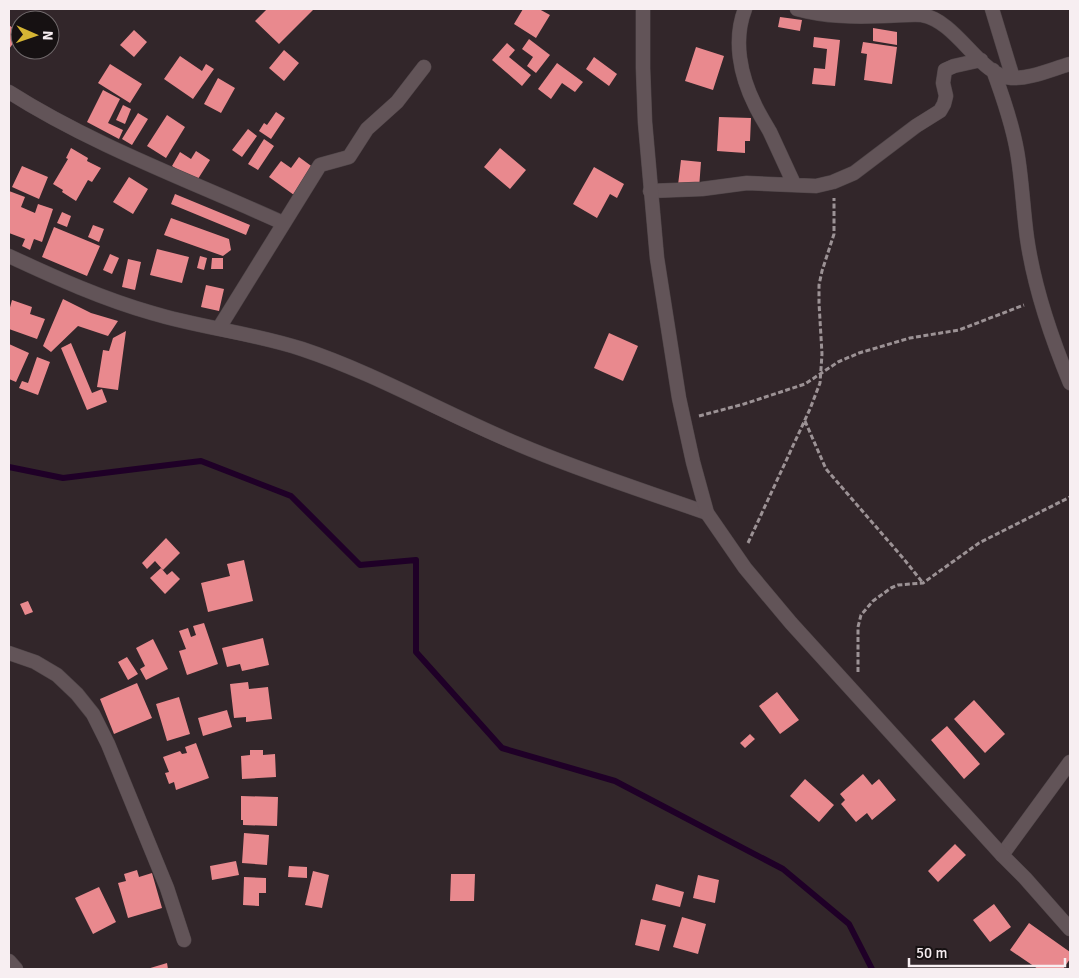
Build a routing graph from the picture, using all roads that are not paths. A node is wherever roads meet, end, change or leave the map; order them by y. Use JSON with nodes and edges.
{"nodes":[{"id":1,"x":643,"y":9,"type":"edge"},
{"id":2,"x":746,"y":9,"type":"edge"},
{"id":3,"x":797,"y":9,"type":"edge"},
{"id":4,"x":992,"y":9,"type":"edge"},
{"id":5,"x":981,"y":60,"type":"junction"},
{"id":6,"x":1070,"y":64,"type":"edge"},
{"id":7,"x":424,"y":67,"type":"dead end"},
{"id":8,"x":993,"y":70,"type":"junction"},
{"id":9,"x":1012,"y":78,"type":"junction"},
{"id":10,"x":9,"y":92,"type":"edge"},
{"id":11,"x":794,"y":184,"type":"junction"},
{"id":12,"x":650,"y":191,"type":"junction"},
{"id":13,"x":283,"y":223,"type":"junction"},
{"id":14,"x":9,"y":256,"type":"edge"},
{"id":15,"x":219,"y":328,"type":"junction"},
{"id":16,"x":1070,"y":383,"type":"edge"},
{"id":17,"x":708,"y":513,"type":"junction"},
{"id":18,"x":9,"y":653,"type":"edge"},
{"id":19,"x":1070,"y":762,"type":"edge"},
{"id":20,"x":1002,"y":855,"type":"junction"},
{"id":21,"x":1070,"y":929,"type":"edge"},
{"id":22,"x":184,"y":940,"type":"dead end"},
{"id":23,"x":9,"y":961,"type":"edge"},
{"id":24,"x":16,"y":969,"type":"edge"}],
"edges":[{"from":1,"to":12,"type":"street"},
{"from":2,"to":11,"type":"street"},
{"from":3,"to":5,"type":"street"},
{"from":4,"to":9,"type":"street"},
{"from":5,"to":8,"type":"street"},
{"from":5,"to":11,"type":"street"},
{"from":6,"to":9,"type":"street"},
{"from":7,"to":13,"type":"street"},
{"from":8,"to":9,"type":"street"},
{"from":8,"to":16,"type":"street"},
{"from":10,"to":13,"type":"street"},
{"from":11,"to":12,"type":"street"},
{"from":12,"to":17,"type":"street"},
{"from":13,"to":15,"type":"street"},
{"from":14,"to":15,"type":"street"},
{"from":15,"to":17,"type":"street"},
{"from":17,"to":20,"type":"street"},
{"from":18,"to":22,"type":"street"},
{"from":19,"to":20,"type":"street"},
{"from":20,"to":21,"type":"street"},
{"from":23,"to":24,"type":"street"}]}
